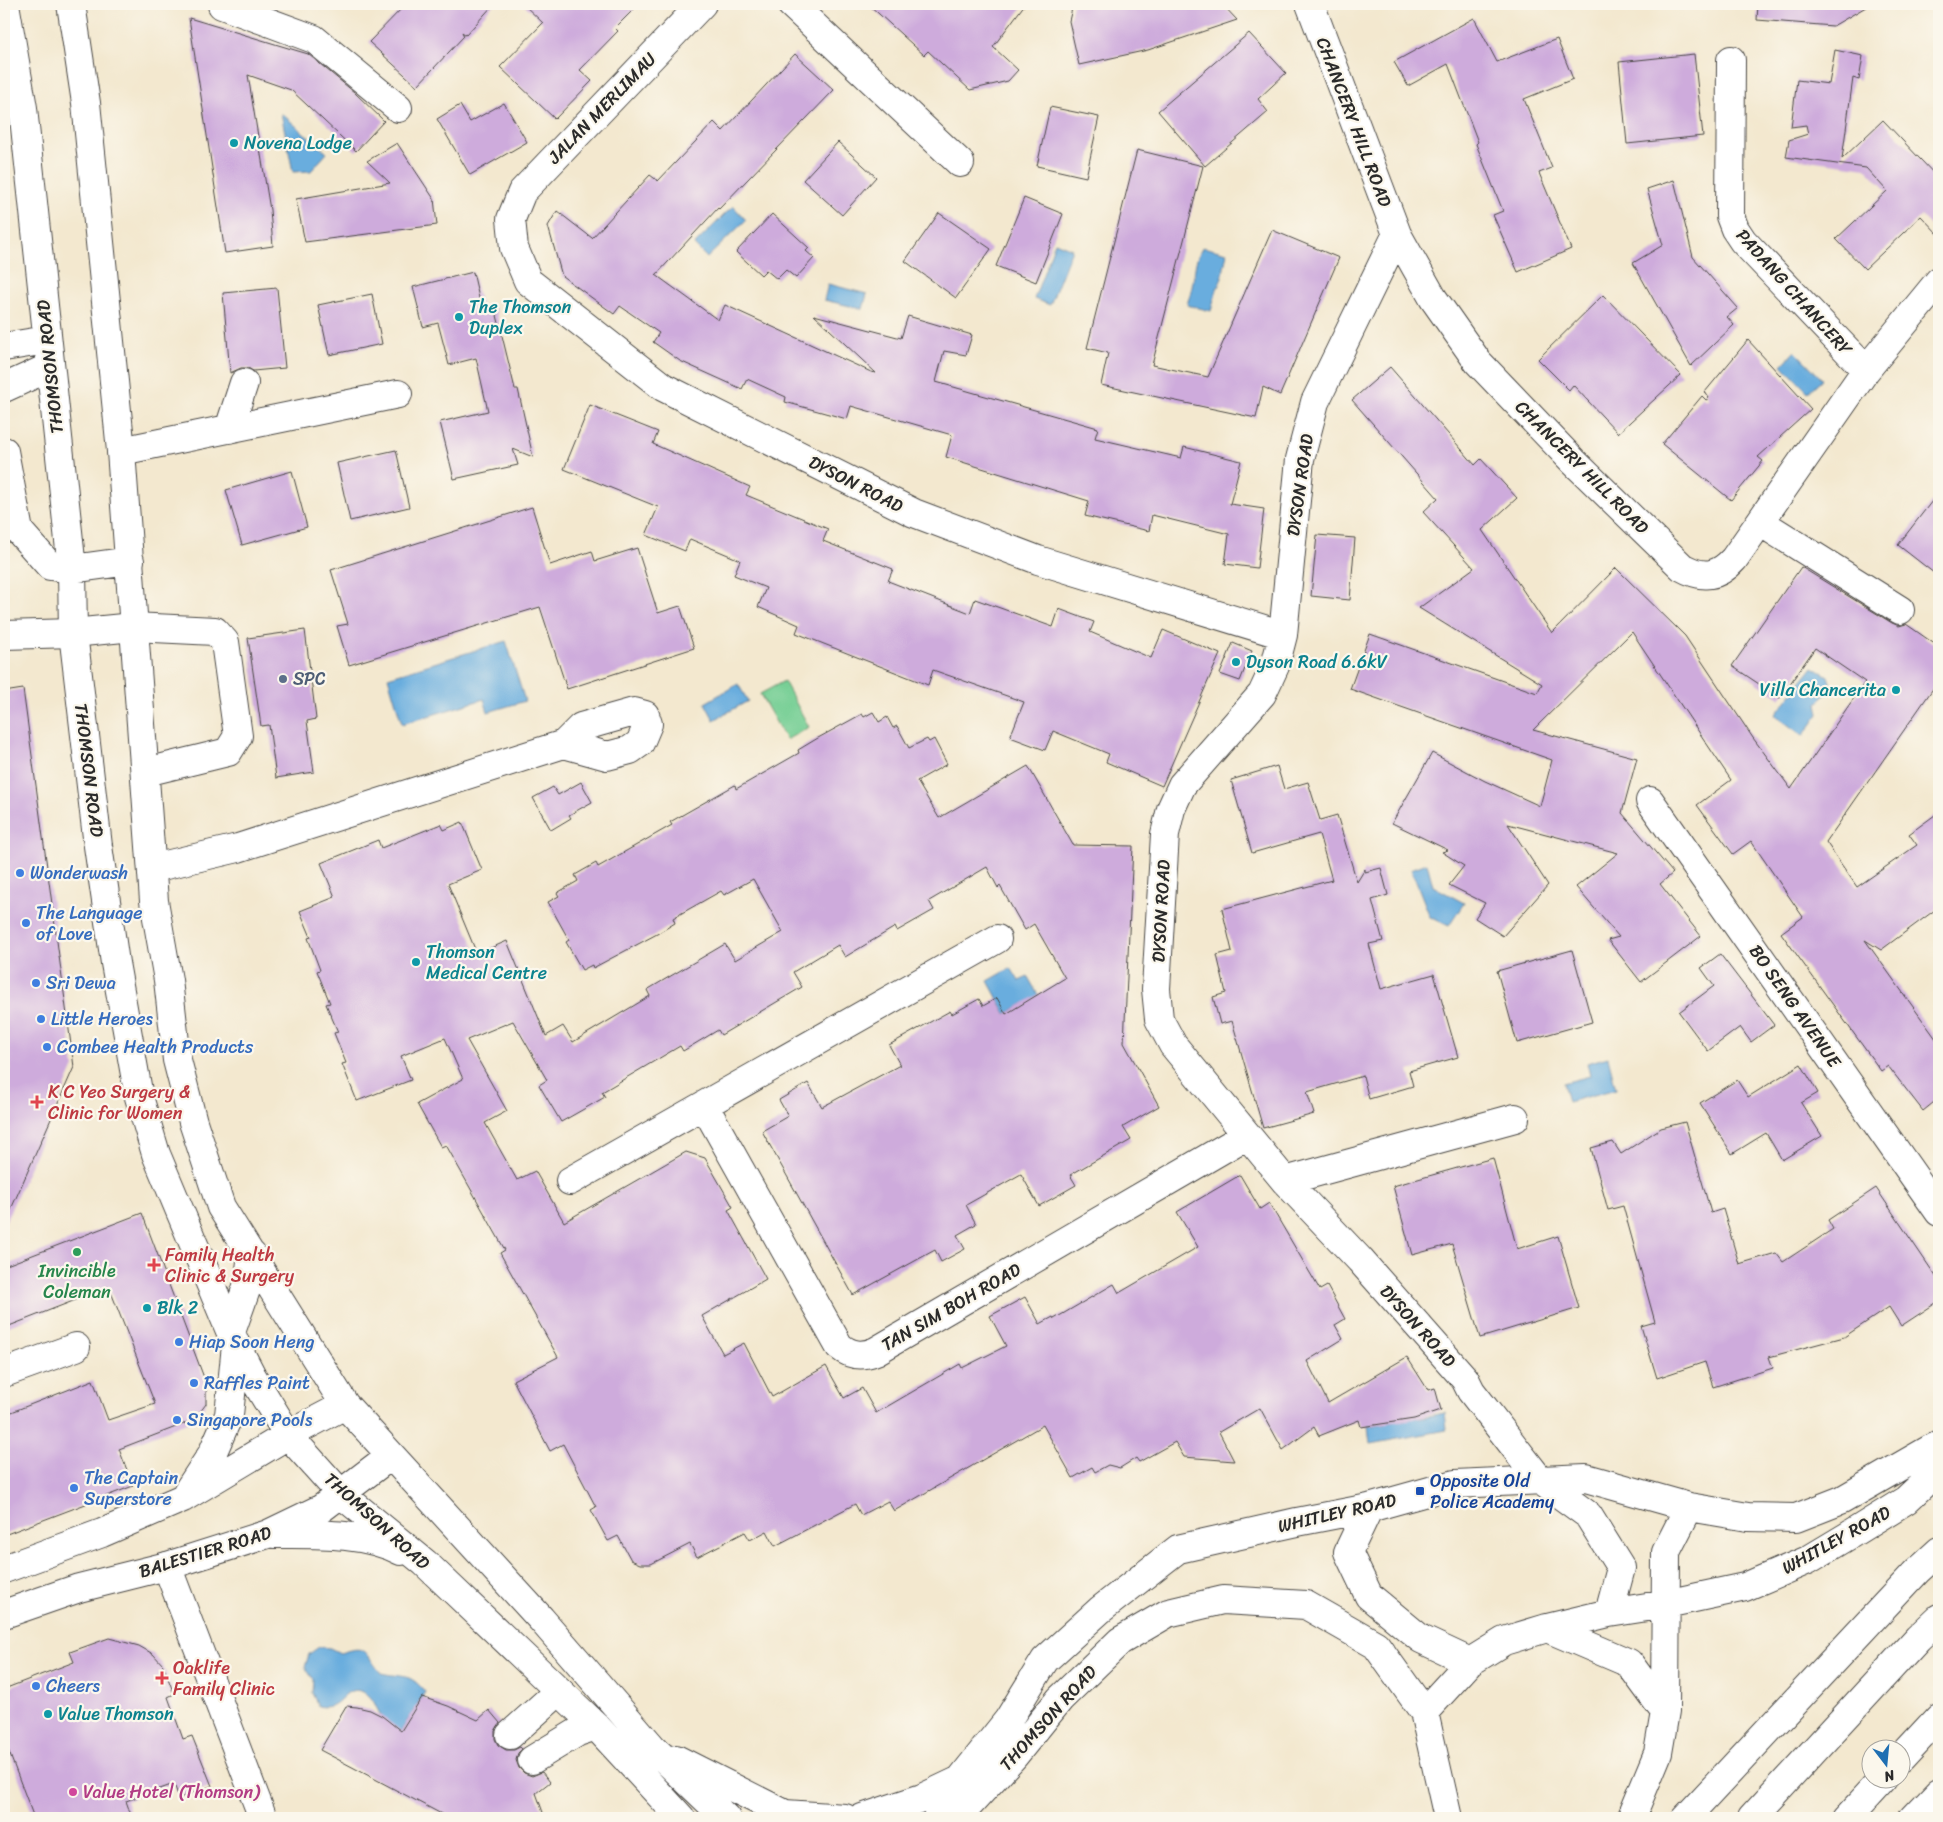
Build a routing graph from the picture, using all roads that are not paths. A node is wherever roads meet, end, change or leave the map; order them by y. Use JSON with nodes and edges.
{"nodes":[{"id":1,"x":6,"y":4,"type":"edge"},
{"id":2,"x":71,"y":4,"type":"edge"},
{"id":3,"x":223,"y":4,"type":"edge"},
{"id":4,"x":702,"y":4,"type":"edge"},
{"id":5,"x":791,"y":4,"type":"edge"},
{"id":6,"x":1310,"y":4,"type":"edge"},
{"id":7,"x":1732,"y":60,"type":"dead end"},
{"id":8,"x":398,"y":108,"type":"dead end"},
{"id":9,"x":960,"y":163,"type":"dead end"},
{"id":10,"x":511,"y":219,"type":"joint"},
{"id":11,"x":1397,"y":234,"type":"junction"},
{"id":12,"x":1939,"y":281,"type":"edge"},
{"id":13,"x":47,"y":340,"type":"junction"},
{"id":14,"x":4,"y":347,"type":"edge"},
{"id":15,"x":50,"y":367,"type":"junction"},
{"id":16,"x":1866,"y":370,"type":"junction"},
{"id":17,"x":244,"y":383,"type":"dead end"},
{"id":18,"x":4,"y":388,"type":"edge"},
{"id":19,"x":398,"y":394,"type":"dead end"},
{"id":20,"x":229,"y":429,"type":"junction"},
{"id":21,"x":4,"y":451,"type":"edge"},
{"id":22,"x":121,"y":451,"type":"junction"},
{"id":23,"x":1760,"y":522,"type":"junction"},
{"id":24,"x":130,"y":561,"type":"junction"},
{"id":25,"x":72,"y":569,"type":"junction"},
{"id":26,"x":1900,"y":610,"type":"dead end"},
{"id":27,"x":133,"y":628,"type":"junction"},
{"id":28,"x":73,"y":633,"type":"junction"},
{"id":29,"x":1283,"y":635,"type":"junction"},
{"id":30,"x":4,"y":636,"type":"edge"},
{"id":31,"x":564,"y":744,"type":"dead end"},
{"id":32,"x":146,"y":772,"type":"junction"},
{"id":33,"x":1650,"y":801,"type":"dead end"},
{"id":34,"x":153,"y":868,"type":"junction"},
{"id":35,"x":997,"y":939,"type":"dead end"},
{"id":36,"x":704,"y":1105,"type":"junction"},
{"id":37,"x":1515,"y":1118,"type":"dead end"},
{"id":38,"x":1247,"y":1135,"type":"junction"},
{"id":39,"x":570,"y":1181,"type":"dead end"},
{"id":40,"x":1285,"y":1181,"type":"junction"},
{"id":41,"x":1939,"y":1212,"type":"edge"},
{"id":42,"x":252,"y":1255,"type":"junction"},
{"id":43,"x":234,"y":1338,"type":"junction"},
{"id":44,"x":76,"y":1347,"type":"dead end"},
{"id":45,"x":4,"y":1374,"type":"edge"},
{"id":46,"x":345,"y":1405,"type":"junction"},
{"id":47,"x":288,"y":1435,"type":"junction"},
{"id":48,"x":1939,"y":1444,"type":"edge"},
{"id":49,"x":390,"y":1456,"type":"junction"},
{"id":50,"x":1939,"y":1469,"type":"edge"},
{"id":51,"x":1540,"y":1480,"type":"junction"},
{"id":52,"x":341,"y":1494,"type":"junction"},
{"id":53,"x":183,"y":1498,"type":"junction"},
{"id":54,"x":1689,"y":1507,"type":"junction"},
{"id":55,"x":1370,"y":1508,"type":"junction"},
{"id":56,"x":268,"y":1534,"type":"junction"},
{"id":57,"x":1939,"y":1551,"type":"edge"},
{"id":58,"x":425,"y":1563,"type":"junction"},
{"id":59,"x":167,"y":1566,"type":"junction"},
{"id":60,"x":4,"y":1569,"type":"edge"},
{"id":61,"x":1666,"y":1604,"type":"junction"},
{"id":62,"x":1100,"y":1610,"type":"junction"},
{"id":63,"x":1609,"y":1613,"type":"junction"},
{"id":64,"x":4,"y":1614,"type":"edge"},
{"id":65,"x":1939,"y":1618,"type":"edge"},
{"id":66,"x":1547,"y":1628,"type":"junction"},
{"id":67,"x":1470,"y":1662,"type":"junction"},
{"id":68,"x":559,"y":1691,"type":"junction"},
{"id":69,"x":1060,"y":1700,"type":"junction"},
{"id":70,"x":1424,"y":1712,"type":"junction"},
{"id":71,"x":1665,"y":1712,"type":"junction"},
{"id":72,"x":1939,"y":1717,"type":"edge"},
{"id":73,"x":596,"y":1726,"type":"junction"},
{"id":74,"x":510,"y":1734,"type":"dead end"},
{"id":75,"x":652,"y":1747,"type":"junction"},
{"id":76,"x":1910,"y":1748,"type":"edge"},
{"id":77,"x":532,"y":1760,"type":"dead end"},
{"id":78,"x":1873,"y":1790,"type":"edge"},
{"id":79,"x":1939,"y":1792,"type":"edge"},
{"id":80,"x":1690,"y":1814,"type":"edge"},
{"id":81,"x":263,"y":1818,"type":"edge"},
{"id":82,"x":681,"y":1818,"type":"edge"},
{"id":83,"x":726,"y":1818,"type":"edge"},
{"id":84,"x":845,"y":1818,"type":"edge"},
{"id":85,"x":862,"y":1818,"type":"edge"},
{"id":86,"x":938,"y":1818,"type":"edge"},
{"id":87,"x":1448,"y":1818,"type":"edge"},
{"id":88,"x":1631,"y":1818,"type":"edge"},
{"id":89,"x":1752,"y":1818,"type":"edge"},
{"id":90,"x":1846,"y":1818,"type":"edge"},
{"id":91,"x":1914,"y":1818,"type":"edge"}],
"edges":[{"from":1,"to":13,"type":"main road","name":"THOMSON ROAD"},
{"from":2,"to":22,"type":"main road"},
{"from":3,"to":8,"type":"main road"},
{"from":4,"to":10,"type":"main road","name":"JALAN MERLIMAU"},
{"from":5,"to":9,"type":"main road"},
{"from":6,"to":11,"type":"main road","name":"CHANCERY HILL ROAD"},
{"from":7,"to":16,"type":"main road","name":"PADANG CHANCERY"},
{"from":10,"to":29,"type":"main road","name":"DYSON ROAD"},
{"from":11,"to":23,"type":"main road","name":"CHANCERY HILL ROAD"},
{"from":11,"to":29,"type":"main road","name":"DYSON ROAD"},
{"from":12,"to":16,"type":"main road","name":"CHANCERY HILL ROAD"},
{"from":13,"to":14,"type":"main road"},
{"from":13,"to":15,"type":"main road","name":"THOMSON ROAD"},
{"from":15,"to":18,"type":"main road"},
{"from":15,"to":25,"type":"main road","name":"THOMSON ROAD"},
{"from":16,"to":23,"type":"main road","name":"CHANCERY HILL ROAD"},
{"from":17,"to":20,"type":"main road"},
{"from":19,"to":20,"type":"main road"},
{"from":20,"to":22,"type":"main road"},
{"from":21,"to":25,"type":"main road"},
{"from":22,"to":24,"type":"main road"},
{"from":23,"to":26,"type":"main road"},
{"from":24,"to":25,"type":"main road"},
{"from":24,"to":27,"type":"main road"},
{"from":25,"to":28,"type":"main road","name":"THOMSON ROAD"},
{"from":27,"to":28,"type":"main road"},
{"from":27,"to":32,"type":"main road"},
{"from":27,"to":32,"type":"main road"},
{"from":28,"to":30,"type":"main road"},
{"from":28,"to":43,"type":"main road","name":"THOMSON ROAD"},
{"from":29,"to":38,"type":"main road","name":"DYSON ROAD"},
{"from":31,"to":34,"type":"main road"},
{"from":32,"to":34,"type":"main road"},
{"from":33,"to":41,"type":"main road","name":"BO SENG AVENUE"},
{"from":34,"to":42,"type":"main road"},
{"from":35,"to":36,"type":"main road"},
{"from":36,"to":38,"type":"main road","name":"TAN SIM BOH ROAD"},
{"from":36,"to":39,"type":"main road"},
{"from":37,"to":40,"type":"main road"},
{"from":38,"to":40,"type":"main road","name":"DYSON ROAD"},
{"from":40,"to":51,"type":"main road","name":"DYSON ROAD"},
{"from":42,"to":43,"type":"main road"},
{"from":42,"to":46,"type":"main road"},
{"from":43,"to":47,"type":"main road","name":"THOMSON ROAD"},
{"from":43,"to":53,"type":"main road"},
{"from":44,"to":45,"type":"main road"},
{"from":46,"to":47,"type":"main road"},
{"from":46,"to":49,"type":"main road"},
{"from":47,"to":52,"type":"main road","name":"THOMSON ROAD"},
{"from":47,"to":53,"type":"main road"},
{"from":48,"to":54,"type":"main road","name":"WHITLEY ROAD"},
{"from":49,"to":52,"type":"main road","name":"BALESTIER ROAD"},
{"from":49,"to":75,"type":"main road"},
{"from":50,"to":61,"type":"main road","name":"WHITLEY ROAD"},
{"from":51,"to":54,"type":"main road","name":"WHITLEY ROAD"},
{"from":51,"to":55,"type":"main road","name":"WHITLEY ROAD"},
{"from":51,"to":63,"type":"main road","name":"DYSON ROAD"},
{"from":52,"to":56,"type":"main road","name":"BALESTIER ROAD"},
{"from":52,"to":58,"type":"main road","name":"THOMSON ROAD"},
{"from":53,"to":60,"type":"main road"},
{"from":54,"to":61,"type":"main road"},
{"from":55,"to":62,"type":"main road","name":"WHITLEY ROAD"},
{"from":55,"to":67,"type":"main road"},
{"from":56,"to":58,"type":"main road"},
{"from":56,"to":59,"type":"main road","name":"BALESTIER ROAD"},
{"from":57,"to":80,"type":"main road"},
{"from":58,"to":68,"type":"main road","name":"THOMSON ROAD"},
{"from":59,"to":64,"type":"main road","name":"BALESTIER ROAD"},
{"from":59,"to":81,"type":"main road"},
{"from":61,"to":63,"type":"main road","name":"WHITLEY ROAD"},
{"from":61,"to":71,"type":"main road"},
{"from":62,"to":69,"type":"main road","name":"WHITLEY ROAD"},
{"from":62,"to":85,"type":"main road"},
{"from":63,"to":66,"type":"main road","name":"WHITLEY ROAD"},
{"from":65,"to":89,"type":"main road"},
{"from":66,"to":67,"type":"main road","name":"WHITLEY ROAD"},
{"from":66,"to":71,"type":"main road"},
{"from":67,"to":70,"type":"main road"},
{"from":68,"to":73,"type":"main road","name":"THOMSON ROAD"},
{"from":68,"to":74,"type":"main road"},
{"from":69,"to":70,"type":"main road","name":"THOMSON ROAD"},
{"from":69,"to":86,"type":"main road","name":"THOMSON ROAD"},
{"from":70,"to":87,"type":"main road","name":"THOMSON ROAD"},
{"from":71,"to":88,"type":"main road"},
{"from":72,"to":76,"type":"main road"},
{"from":73,"to":77,"type":"main road"},
{"from":73,"to":82,"type":"main road","name":"THOMSON ROAD"},
{"from":75,"to":83,"type":"main road"},
{"from":75,"to":84,"type":"main road"},
{"from":78,"to":90,"type":"main road"},
{"from":79,"to":91,"type":"main road"}]}
